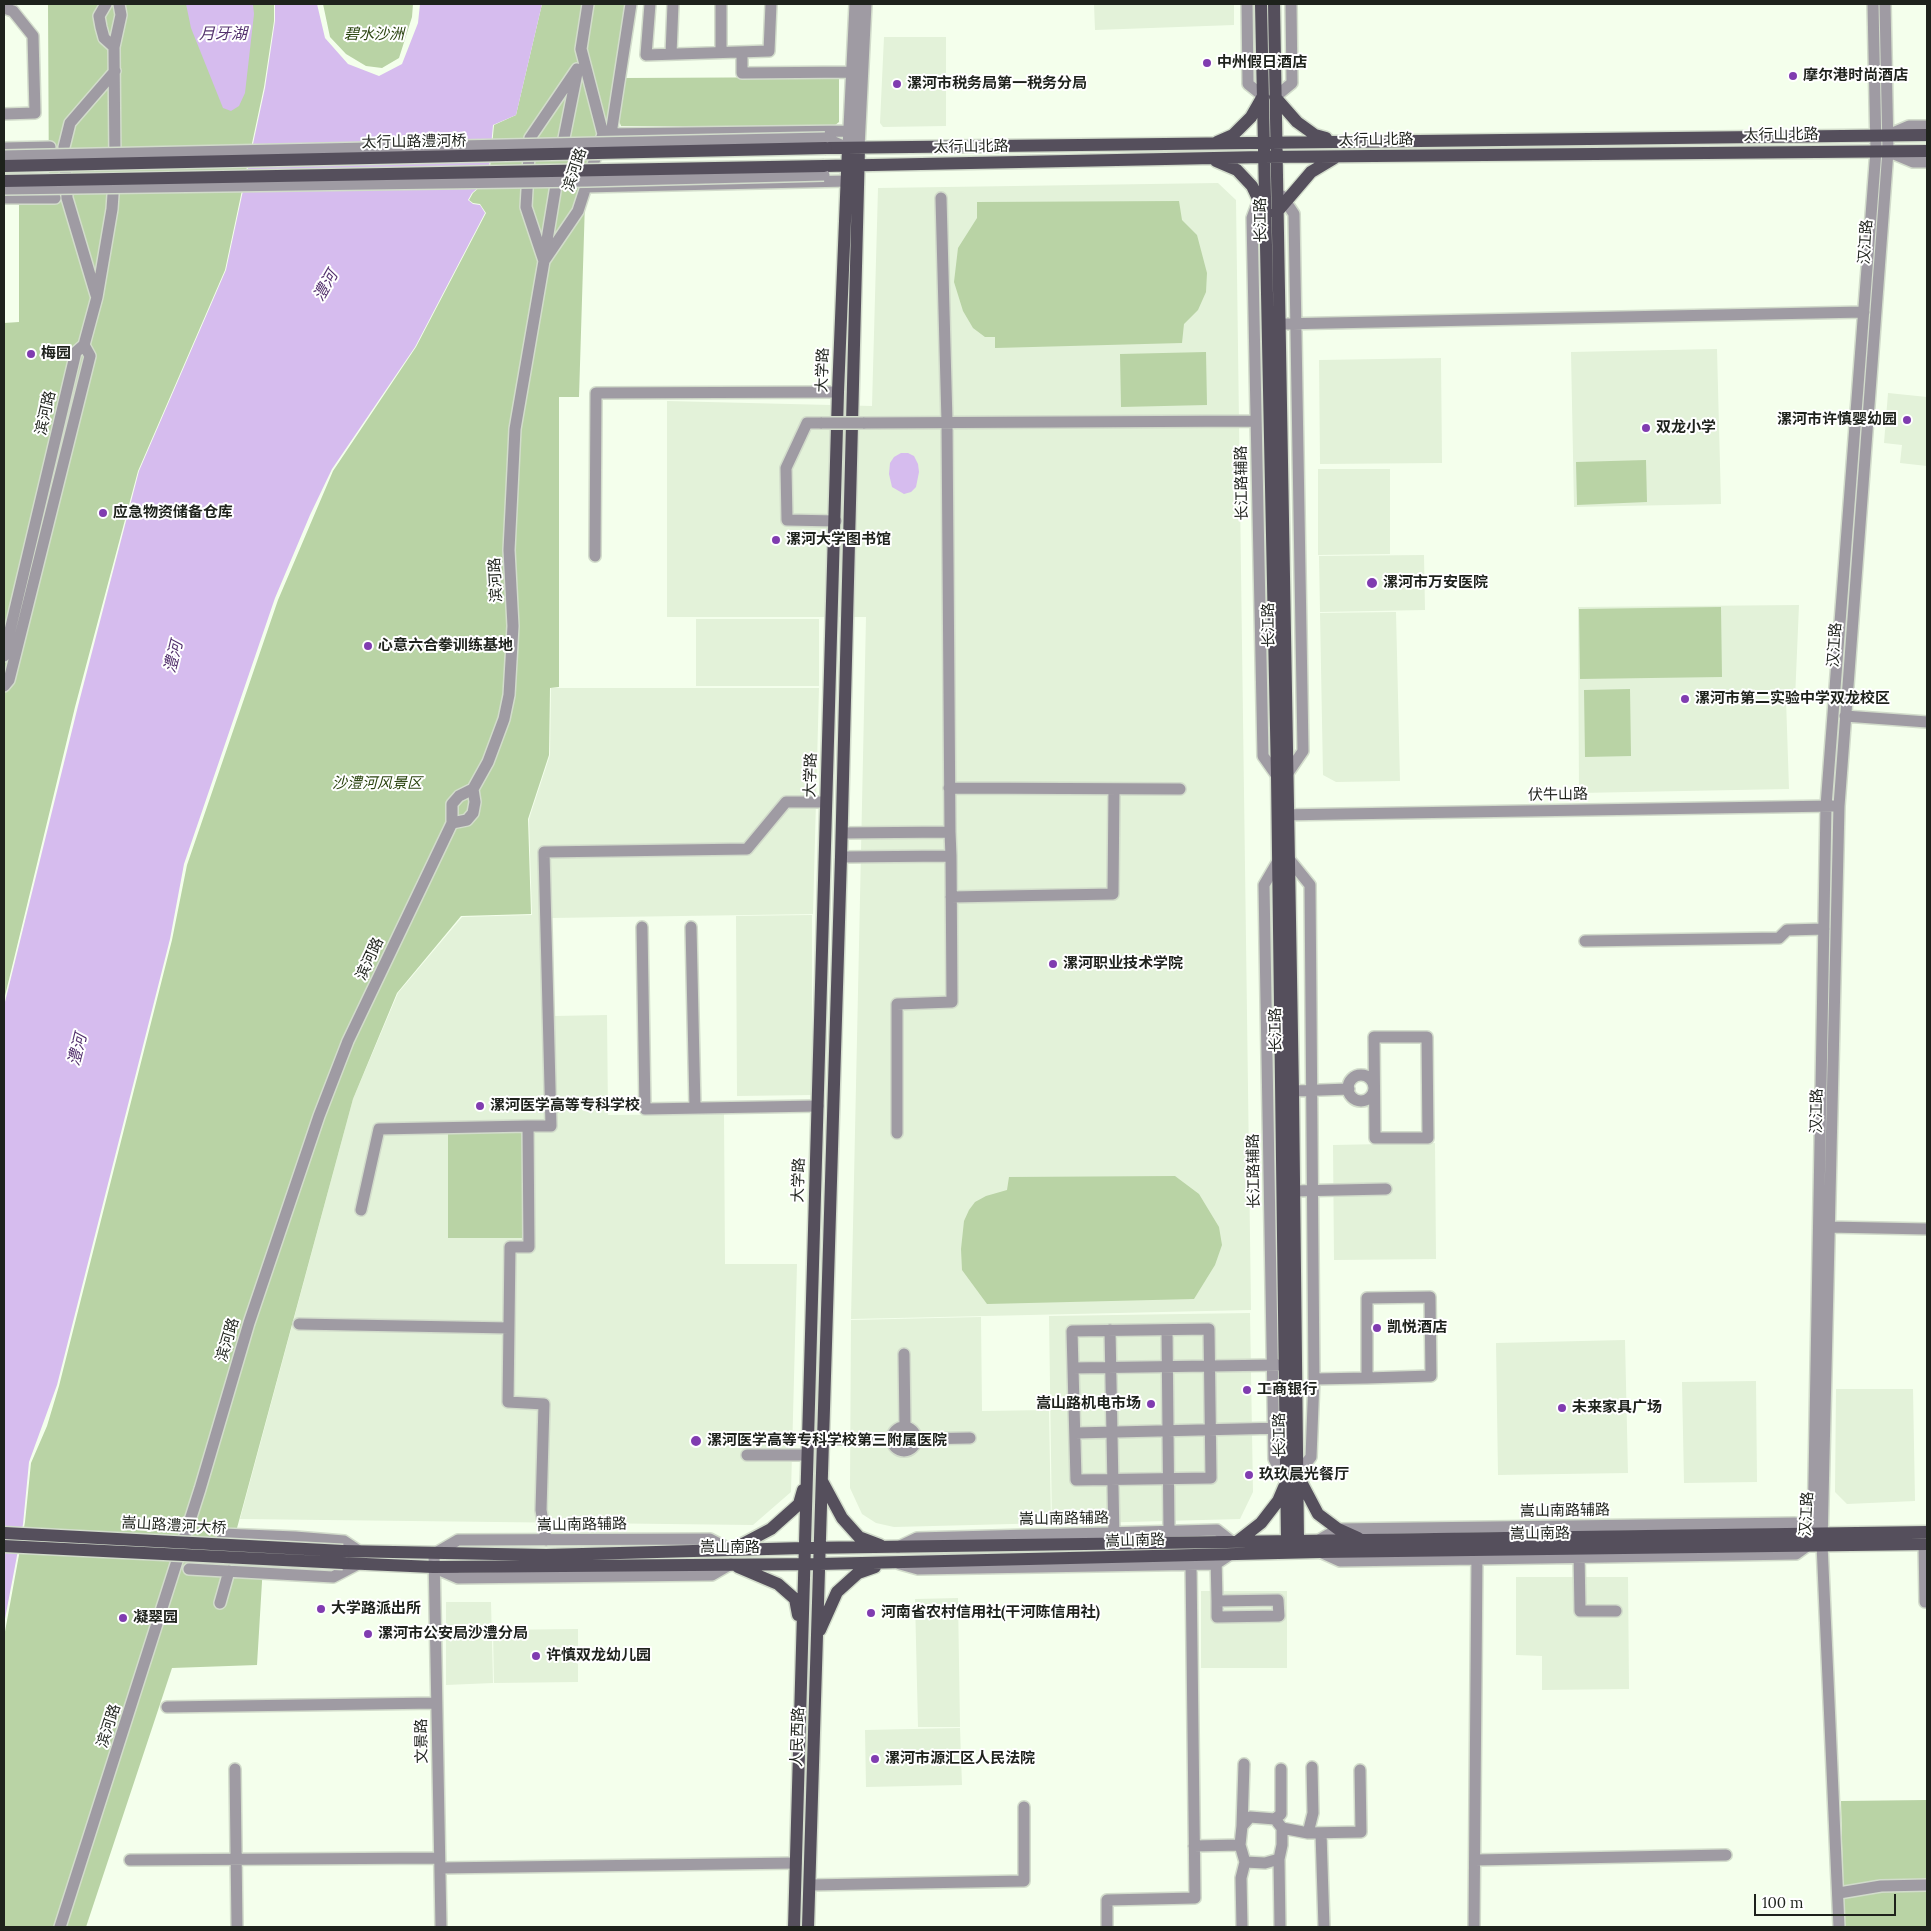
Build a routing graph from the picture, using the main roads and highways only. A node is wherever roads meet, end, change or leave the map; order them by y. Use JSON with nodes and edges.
{"nodes":[{"id":1,"x":1261,"y":4,"type":"edge"},
{"id":2,"x":1274,"y":4,"type":"edge"},
{"id":3,"x":1269,"y":96,"type":"junction"},
{"id":4,"x":1927,"y":135,"type":"edge"},
{"id":5,"x":1338,"y":141,"type":"junction"},
{"id":6,"x":826,"y":143,"type":"joint"},
{"id":7,"x":1269,"y":143,"type":"junction"},
{"id":8,"x":1212,"y":144,"type":"junction"},
{"id":9,"x":854,"y":148,"type":"junction"},
{"id":10,"x":1927,"y":151,"type":"edge"},
{"id":11,"x":1269,"y":157,"type":"junction"},
{"id":12,"x":1337,"y":157,"type":"junction"},
{"id":13,"x":1212,"y":159,"type":"junction"},
{"id":14,"x":852,"y":165,"type":"junction"},
{"id":15,"x":4,"y":166,"type":"edge"},
{"id":16,"x":4,"y":181,"type":"edge"},
{"id":17,"x":1266,"y":192,"type":"junction"},
{"id":18,"x":1270,"y":213,"type":"junction"},
{"id":19,"x":1282,"y":774,"type":"junction"},
{"id":20,"x":1283,"y":860,"type":"junction"},
{"id":21,"x":811,"y":1312,"type":"junction"},
{"id":22,"x":827,"y":1313,"type":"junction"},
{"id":23,"x":1284,"y":1365,"type":"junction"},
{"id":24,"x":1297,"y":1474,"type":"junction"},
{"id":25,"x":807,"y":1478,"type":"junction"},
{"id":26,"x":821,"y":1479,"type":"junction"},
{"id":27,"x":1286,"y":1482,"type":"junction"},
{"id":28,"x":4,"y":1533,"type":"edge"},
{"id":29,"x":1292,"y":1540,"type":"junction"},
{"id":30,"x":1363,"y":1540,"type":"junction"},
{"id":31,"x":1926,"y":1540,"type":"edge"},
{"id":32,"x":1234,"y":1541,"type":"junction"},
{"id":33,"x":4,"y":1546,"type":"edge"},
{"id":34,"x":1320,"y":1546,"type":"junction"},
{"id":35,"x":804,"y":1548,"type":"junction"},
{"id":36,"x":820,"y":1548,"type":"junction"},
{"id":37,"x":891,"y":1548,"type":"junction"},
{"id":38,"x":732,"y":1550,"type":"junction"},
{"id":39,"x":1477,"y":1550,"type":"junction"},
{"id":40,"x":1292,"y":1553,"type":"junction"},
{"id":41,"x":343,"y":1557,"type":"junction"},
{"id":42,"x":359,"y":1558,"type":"junction"},
{"id":43,"x":891,"y":1563,"type":"junction"},
{"id":44,"x":731,"y":1564,"type":"junction"},
{"id":45,"x":804,"y":1564,"type":"junction"},
{"id":46,"x":820,"y":1564,"type":"junction"},
{"id":47,"x":802,"y":1633,"type":"junction"},
{"id":48,"x":817,"y":1637,"type":"junction"},
{"id":49,"x":794,"y":1927,"type":"edge"},
{"id":50,"x":808,"y":1927,"type":"edge"}],
"edges":[{"from":1,"to":3,"type":"main road","name":"长江路"},
{"from":2,"to":3,"type":"main road","name":"长江路"},
{"from":3,"to":5,"type":"main road"},
{"from":3,"to":7,"type":"main road","name":"长江路"},
{"from":3,"to":8,"type":"main road"},
{"from":4,"to":5,"type":"main road","name":"太行山北路"},
{"from":5,"to":7,"type":"main road","name":"太行山北路"},
{"from":6,"to":9,"type":"main road","name":"太行山北路"},
{"from":6,"to":15,"type":"main road","name":"太行山路澧河桥","bridge":true},
{"from":7,"to":8,"type":"main road","name":"太行山北路"},
{"from":7,"to":11,"type":"main road","name":"长江路"},
{"from":8,"to":9,"type":"main road","name":"太行山北路"},
{"from":9,"to":14,"type":"main road","name":"大学路"},
{"from":10,"to":12,"type":"main road","name":"太行山北路"},
{"from":11,"to":12,"type":"main road","name":"太行山北路"},
{"from":11,"to":13,"type":"main road","name":"太行山北路"},
{"from":11,"to":17,"type":"main road","name":"长江路"},
{"from":12,"to":18,"type":"main road"},
{"from":13,"to":14,"type":"main road","name":"太行山北路"},
{"from":13,"to":17,"type":"main road"},
{"from":14,"to":16,"type":"main road","name":"太行山北路","bridge":true},
{"from":14,"to":21,"type":"main road","name":"大学路"},
{"from":14,"to":22,"type":"main road","name":"大学路"},
{"from":17,"to":18,"type":"main road","name":"长江路"},
{"from":17,"to":18,"type":"main road"},
{"from":18,"to":19,"type":"main road","name":"长江路"},
{"from":18,"to":19,"type":"main road","name":"长江路"},
{"from":19,"to":20,"type":"main road","name":"长江路"},
{"from":20,"to":23,"type":"main road","name":"长江路"},
{"from":20,"to":23,"type":"main road","name":"长江路"},
{"from":21,"to":22,"type":"main road"},
{"from":21,"to":25,"type":"main road","name":"大学路"},
{"from":22,"to":26,"type":"main road","name":"大学路"},
{"from":23,"to":24,"type":"main road","name":"长江路"},
{"from":23,"to":27,"type":"main road","name":"长江路"},
{"from":24,"to":29,"type":"main road","name":"长江路"},
{"from":24,"to":30,"type":"main road"},
{"from":25,"to":35,"type":"main road","name":"大学路"},
{"from":25,"to":38,"type":"main road"},
{"from":26,"to":36,"type":"main road","name":"大学路"},
{"from":26,"to":37,"type":"main road"},
{"from":27,"to":29,"type":"main road","name":"长江路"},
{"from":27,"to":32,"type":"main road"},
{"from":28,"to":41,"type":"main road","name":"嵩山路澧河大桥","bridge":true},
{"from":29,"to":32,"type":"main road","name":"嵩山南路"},
{"from":29,"to":34,"type":"main road","name":"嵩山南路"},
{"from":29,"to":40,"type":"main road","name":"长江路"},
{"from":30,"to":34,"type":"main road","name":"嵩山南路"},
{"from":30,"to":39,"type":"main road","name":"嵩山南路"},
{"from":31,"to":39,"type":"main road","name":"嵩山南路"},
{"from":32,"to":37,"type":"main road","name":"嵩山南路"},
{"from":33,"to":41,"type":"main road","name":"嵩山路澧河大桥","bridge":true},
{"from":34,"to":39,"type":"main road","name":"嵩山南路"},
{"from":34,"to":40,"type":"main road","name":"嵩山南路"},
{"from":35,"to":36,"type":"main road","name":"嵩山南路"},
{"from":35,"to":38,"type":"main road","name":"嵩山南路"},
{"from":35,"to":45,"type":"main road","name":"人民西路"},
{"from":36,"to":37,"type":"main road","name":"嵩山南路"},
{"from":36,"to":46,"type":"main road","name":"人民西路"},
{"from":38,"to":42,"type":"main road","name":"嵩山南路"},
{"from":40,"to":43,"type":"main road","name":"嵩山南路"},
{"from":41,"to":42,"type":"main road","name":"嵩山南路"},
{"from":42,"to":44,"type":"main road","name":"嵩山南路"},
{"from":43,"to":46,"type":"main road","name":"嵩山南路"},
{"from":43,"to":48,"type":"main road"},
{"from":44,"to":45,"type":"main road","name":"嵩山南路"},
{"from":44,"to":47,"type":"main road"},
{"from":45,"to":46,"type":"main road","name":"嵩山南路"},
{"from":45,"to":47,"type":"main road","name":"人民西路"},
{"from":46,"to":48,"type":"main road","name":"人民西路"},
{"from":47,"to":49,"type":"main road","name":"人民西路"},
{"from":48,"to":50,"type":"main road","name":"人民西路"}]}
